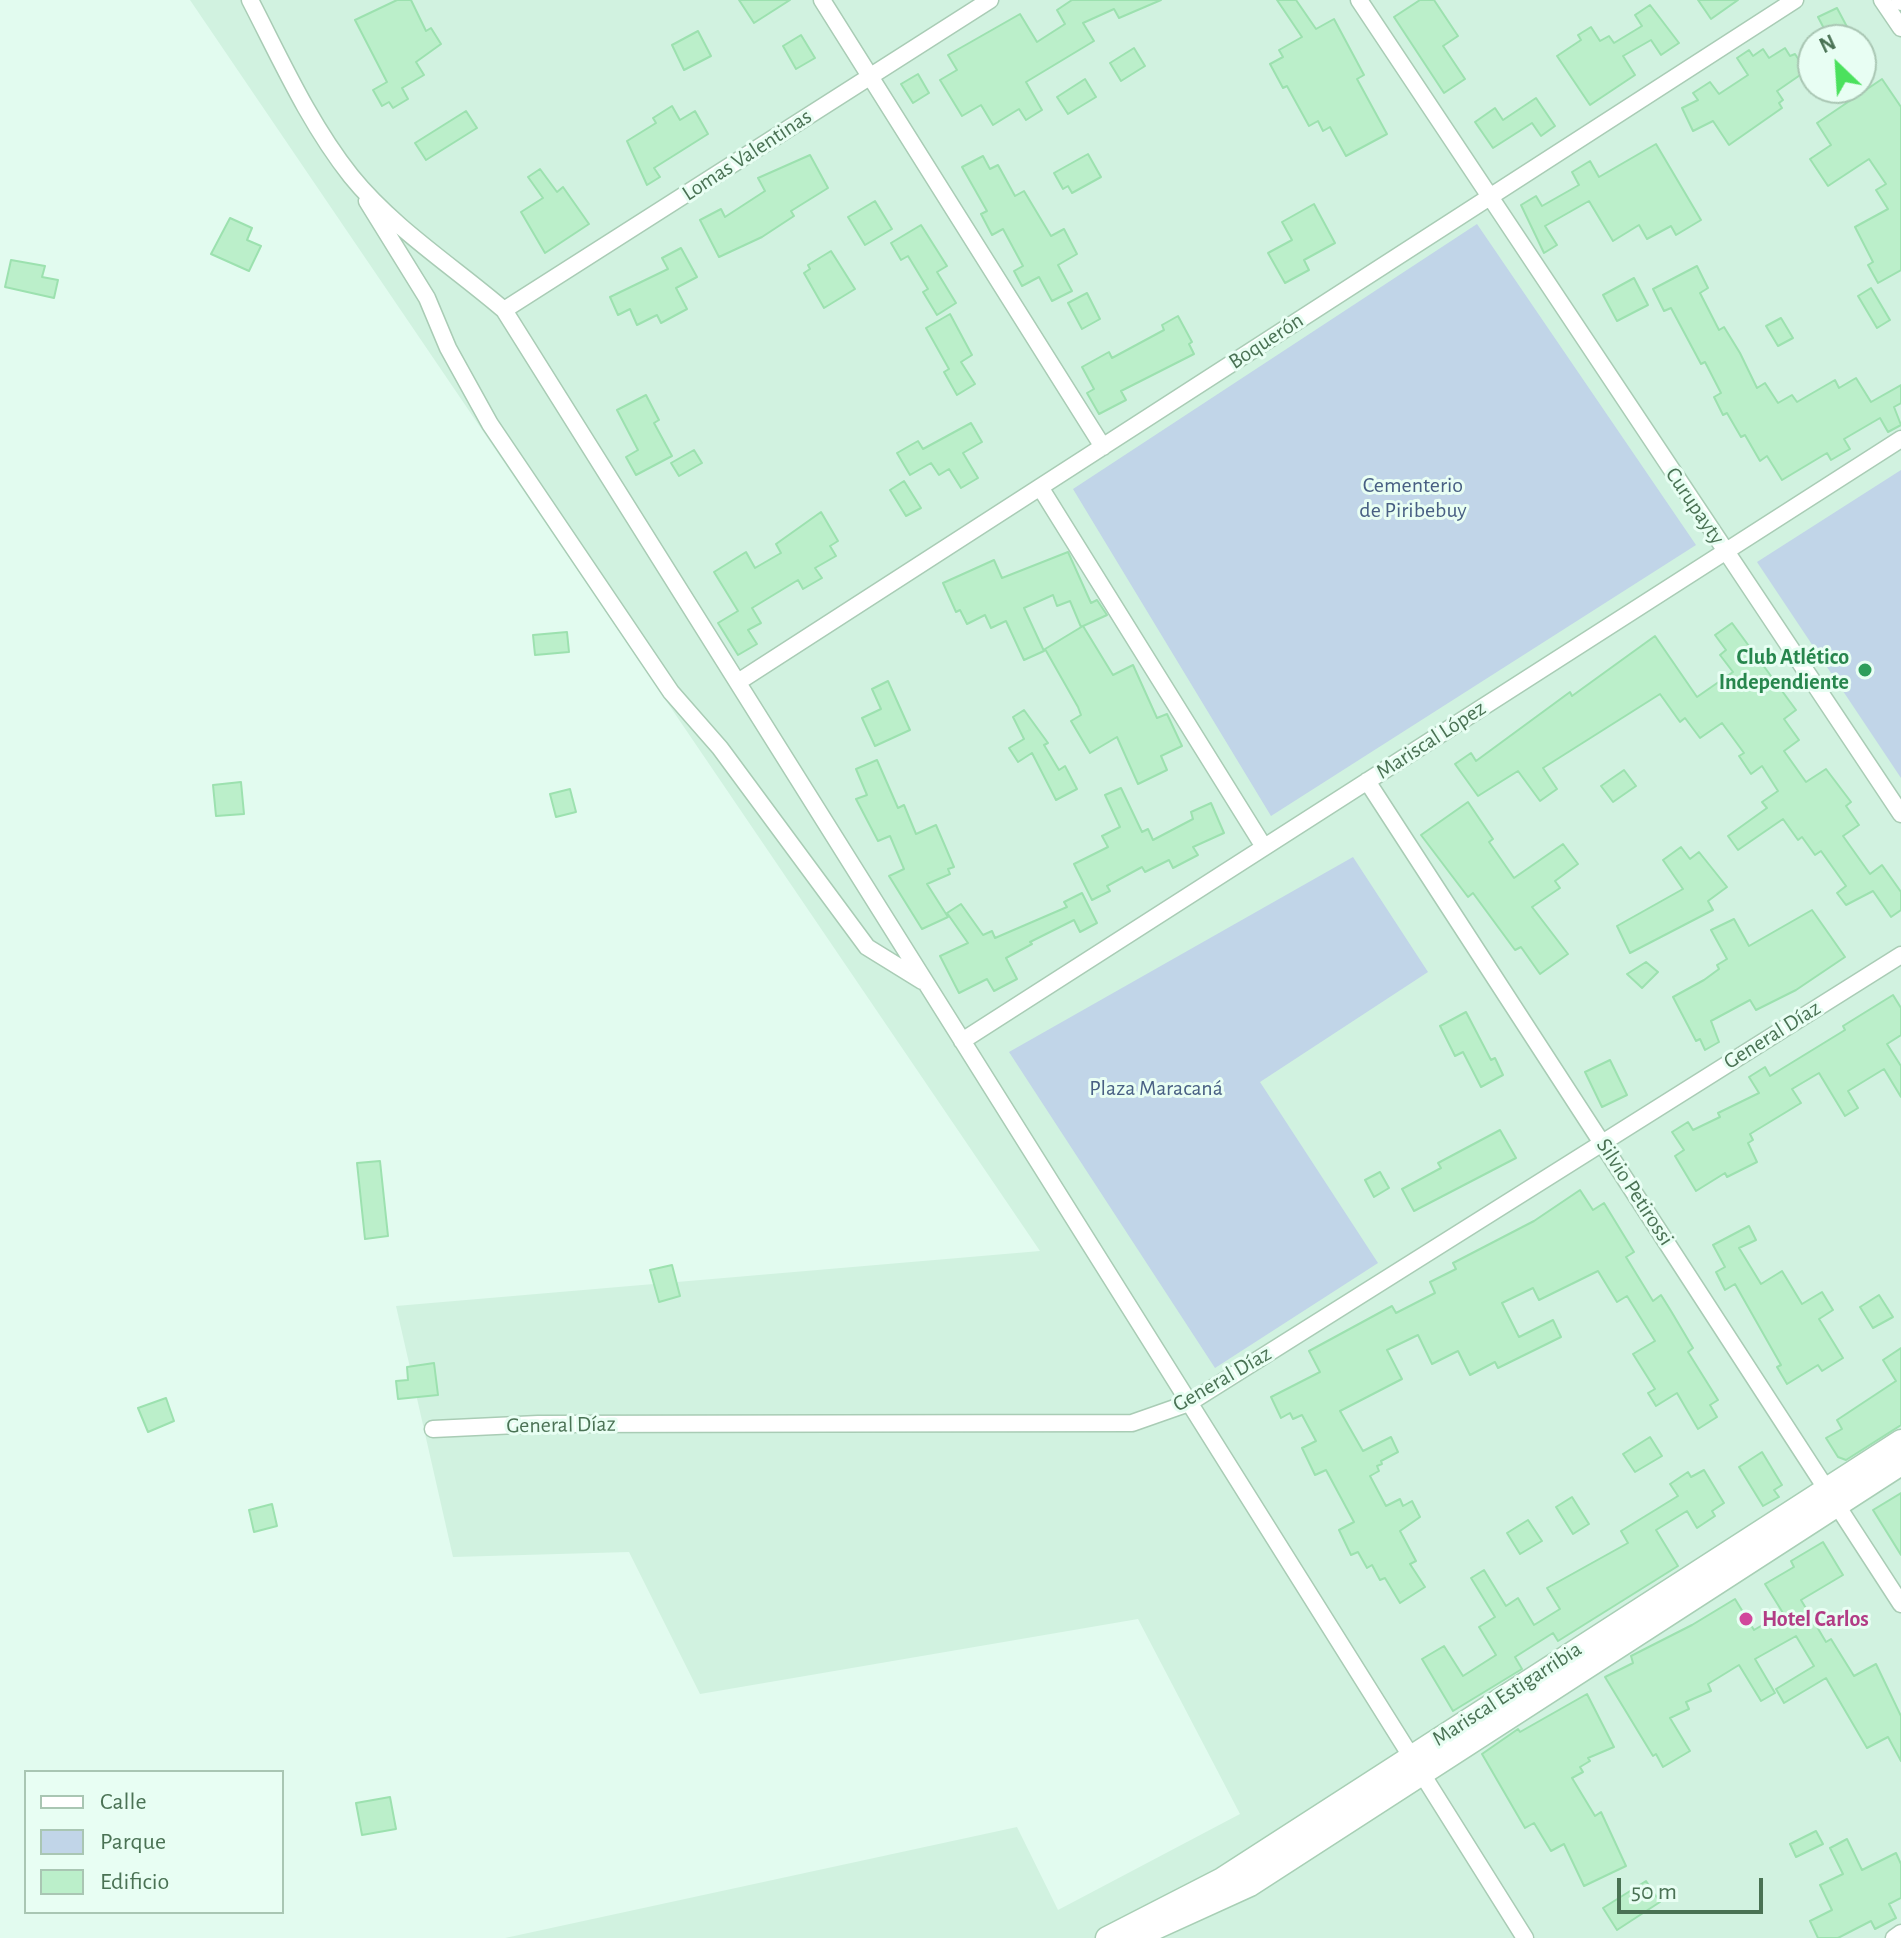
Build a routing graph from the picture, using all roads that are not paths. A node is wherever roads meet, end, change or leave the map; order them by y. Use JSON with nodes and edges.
{"nodes":[{"id":1,"x":250,"y":0,"type":"edge"},
{"id":2,"x":822,"y":0,"type":"edge"},
{"id":3,"x":990,"y":0,"type":"edge"},
{"id":4,"x":1359,"y":0,"type":"edge"},
{"id":5,"x":1795,"y":0,"type":"edge"},
{"id":6,"x":1882,"y":0,"type":"edge"},
{"id":7,"x":1901,"y":28,"type":"edge"},
{"id":8,"x":869,"y":77,"type":"junction"},
{"id":9,"x":352,"y":176,"type":"junction"},
{"id":10,"x":1489,"y":198,"type":"junction"},
{"id":11,"x":504,"y":310,"type":"junction"},
{"id":12,"x":1901,"y":439,"type":"edge"},
{"id":13,"x":1103,"y":447,"type":"junction"},
{"id":14,"x":1040,"y":487,"type":"junction"},
{"id":15,"x":1725,"y":552,"type":"junction"},
{"id":16,"x":738,"y":682,"type":"junction"},
{"id":17,"x":1367,"y":781,"type":"junction"},
{"id":18,"x":1901,"y":814,"type":"edge"},
{"id":19,"x":1264,"y":847,"type":"junction"},
{"id":20,"x":1901,"y":955,"type":"edge"},
{"id":21,"x":926,"y":984,"type":"junction"},
{"id":22,"x":962,"y":1041,"type":"junction"},
{"id":23,"x":1602,"y":1141,"type":"junction"},
{"id":24,"x":1189,"y":1403,"type":"junction"},
{"id":25,"x":433,"y":1429,"type":"dead end"},
{"id":26,"x":1901,"y":1441,"type":"edge"},
{"id":27,"x":1901,"y":1464,"type":"edge"},
{"id":28,"x":1832,"y":1496,"type":"junction"},
{"id":29,"x":1901,"y":1604,"type":"edge"},
{"id":30,"x":1411,"y":1755,"type":"junction"},
{"id":31,"x":1424,"y":1775,"type":"junction"},
{"id":32,"x":1901,"y":1933,"type":"edge"},
{"id":33,"x":1107,"y":1938,"type":"edge"},
{"id":34,"x":1133,"y":1938,"type":"edge"},
{"id":35,"x":1525,"y":1938,"type":"edge"},
{"id":36,"x":1894,"y":1938,"type":"edge"}],
"edges":[{"from":1,"to":9,"type":"street"},
{"from":2,"to":8,"type":"street"},
{"from":3,"to":8,"type":"street","name":"Lomas Valentinas"},
{"from":4,"to":10,"type":"street","name":"Curupayty"},
{"from":5,"to":10,"type":"street","name":"Boquerón"},
{"from":6,"to":7,"type":"street"},
{"from":8,"to":11,"type":"street","name":"Lomas Valentinas"},
{"from":8,"to":13,"type":"street"},
{"from":9,"to":11,"type":"street"},
{"from":9,"to":21,"type":"street"},
{"from":10,"to":13,"type":"street","name":"Boquerón"},
{"from":10,"to":15,"type":"street","name":"Curupayty"},
{"from":11,"to":16,"type":"street"},
{"from":12,"to":15,"type":"street","name":"Mariscal López"},
{"from":13,"to":14,"type":"street","name":"Boquerón"},
{"from":14,"to":16,"type":"street","name":"Boquerón"},
{"from":14,"to":19,"type":"street"},
{"from":15,"to":17,"type":"street","name":"Mariscal López"},
{"from":15,"to":18,"type":"street","name":"Curupayty"},
{"from":16,"to":21,"type":"street"},
{"from":17,"to":19,"type":"street","name":"Mariscal López"},
{"from":17,"to":23,"type":"street","name":"Silvio Petirossi"},
{"from":19,"to":22,"type":"street","name":"Mariscal López"},
{"from":20,"to":23,"type":"street","name":"General Díaz"},
{"from":21,"to":22,"type":"street"},
{"from":22,"to":24,"type":"street"},
{"from":23,"to":24,"type":"street","name":"General Díaz"},
{"from":23,"to":28,"type":"street","name":"Silvio Petirossi"},
{"from":24,"to":25,"type":"street","name":"General Díaz"},
{"from":24,"to":30,"type":"street"},
{"from":26,"to":28,"type":"street","name":"Mariscal Estigarribia"},
{"from":27,"to":28,"type":"street"},
{"from":28,"to":29,"type":"street","name":"Silvio Petirossi"},
{"from":28,"to":30,"type":"street","name":"Mariscal Estigarribia"},
{"from":28,"to":31,"type":"street"},
{"from":30,"to":31,"type":"street"},
{"from":30,"to":33,"type":"street","name":"Mariscal Estigarribia"},
{"from":31,"to":34,"type":"street"},
{"from":31,"to":35,"type":"street"},
{"from":32,"to":36,"type":"street"}]}
